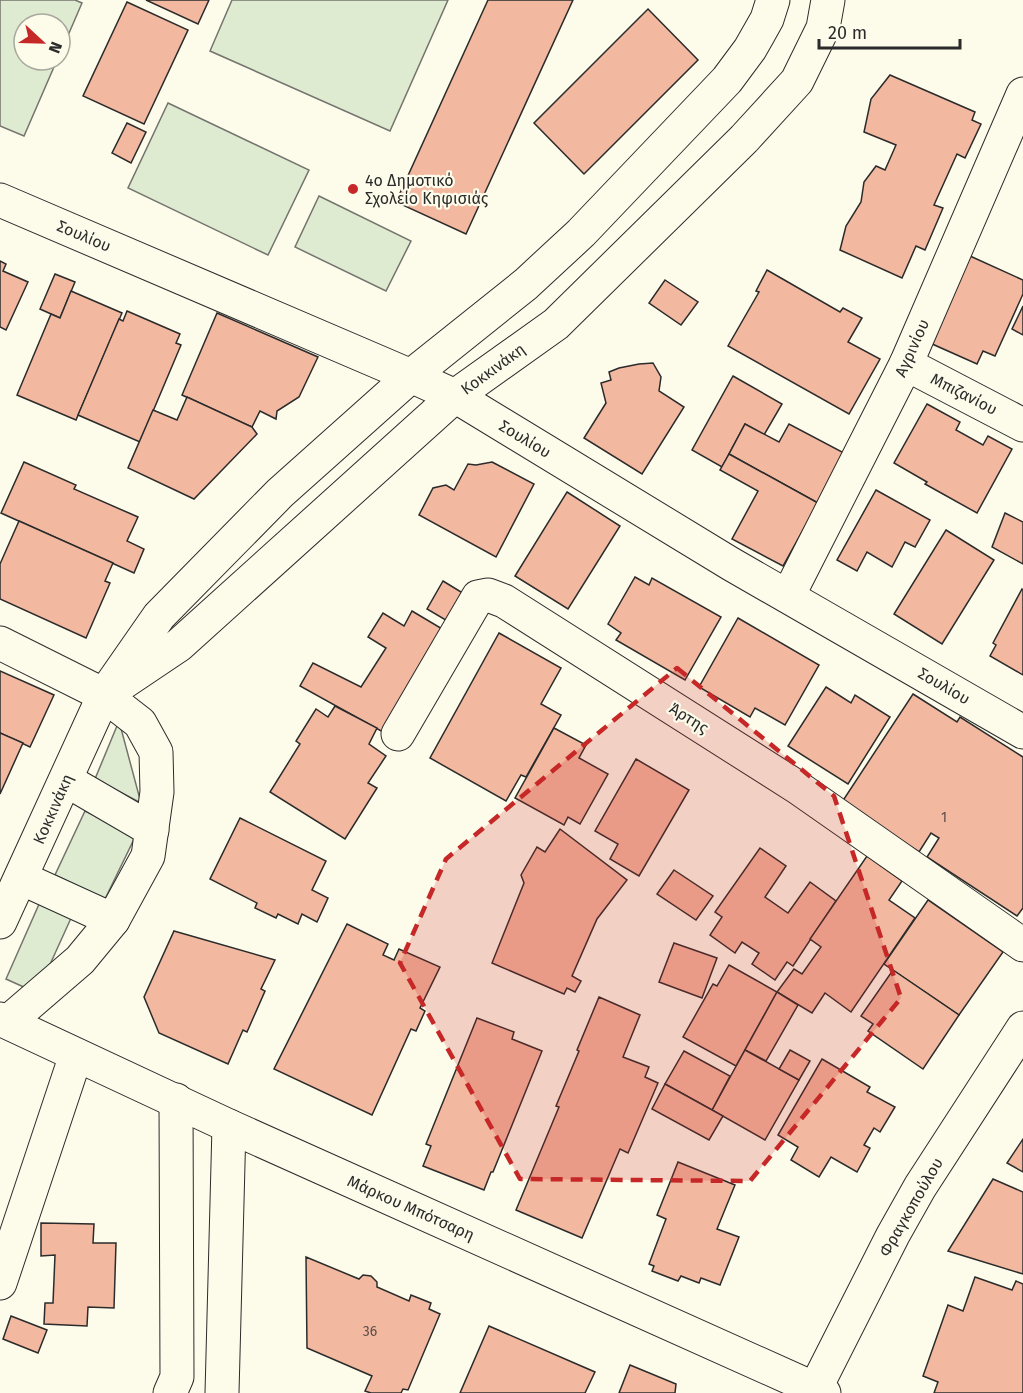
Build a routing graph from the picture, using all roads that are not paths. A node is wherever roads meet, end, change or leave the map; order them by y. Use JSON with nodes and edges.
{"nodes":[{"id":1,"x":773,"y":0,"type":"edge"},
{"id":2,"x":828,"y":0,"type":"edge"},
{"id":3,"x":1023,"y":94,"type":"edge"},
{"id":4,"x":0,"y":200,"type":"edge"},
{"id":5,"x":906,"y":364,"type":"junction"},
{"id":6,"x":411,"y":376,"type":"junction"},
{"id":7,"x":455,"y":396,"type":"junction"},
{"id":8,"x":1023,"y":425,"type":"edge"},
{"id":9,"x":788,"y":596,"type":"junction"},
{"id":10,"x":0,"y":643,"type":"edge"},
{"id":11,"x":104,"y":695,"type":"junction"},
{"id":12,"x":1023,"y":732,"type":"edge"},
{"id":13,"x":398,"y":734,"type":"dead end"},
{"id":14,"x":66,"y":780,"type":"junction"},
{"id":15,"x":152,"y":830,"type":"junction"},
{"id":16,"x":21,"y":878,"type":"junction"},
{"id":17,"x":113,"y":920,"type":"junction"},
{"id":18,"x":0,"y":922,"type":"edge"},
{"id":19,"x":1023,"y":945,"type":"edge"},
{"id":20,"x":4,"y":1020,"type":"edge"},
{"id":21,"x":1023,"y":1028,"type":"edge"},
{"id":22,"x":76,"y":1055,"type":"junction"},
{"id":23,"x":176,"y":1100,"type":"junction"},
{"id":24,"x":229,"y":1126,"type":"junction"},
{"id":25,"x":0,"y":1283,"type":"edge"},
{"id":26,"x":817,"y":1392,"type":"edge"},
{"id":27,"x":170,"y":1393,"type":"edge"},
{"id":28,"x":222,"y":1393,"type":"edge"}],
"edges":[{"from":1,"to":6,"type":"street","name":"Κοκκινάκη"},
{"from":2,"to":7,"type":"street","name":"Κοκκινάκη"},
{"from":3,"to":5,"type":"street","name":"Αγρινίου"},
{"from":4,"to":6,"type":"street","name":"Σουλίου"},
{"from":5,"to":8,"type":"street","name":"Μπιζανίου"},
{"from":5,"to":9,"type":"street","name":"Αγρινίου"},
{"from":6,"to":7,"type":"street","name":"Σουλίου"},
{"from":6,"to":11,"type":"street","name":"Κοκκινάκη"},
{"from":7,"to":9,"type":"street","name":"Σουλίου"},
{"from":7,"to":11,"type":"street","name":"Κοκκινάκη"},
{"from":9,"to":12,"type":"street","name":"Σουλίου"},
{"from":10,"to":11,"type":"street"},
{"from":11,"to":14,"type":"street","name":"Κοκκινάκη"},
{"from":11,"to":15,"type":"street"},
{"from":13,"to":19,"type":"street","name":"Άρτης"},
{"from":14,"to":15,"type":"street"},
{"from":14,"to":16,"type":"street","name":"Κοκκινάκη"},
{"from":15,"to":17,"type":"street"},
{"from":16,"to":17,"type":"street"},
{"from":16,"to":18,"type":"street","name":"Κοκκινάκη"},
{"from":17,"to":20,"type":"street"},
{"from":20,"to":22,"type":"street","name":"Μάρκου Μπότσαρη"},
{"from":21,"to":26,"type":"street","name":"Φραγκοπούλου"},
{"from":22,"to":23,"type":"street","name":"Μάρκου Μπότσαρη"},
{"from":22,"to":25,"type":"street"},
{"from":23,"to":24,"type":"street","name":"Μάρκου Μπότσαρη"},
{"from":23,"to":27,"type":"street"},
{"from":24,"to":26,"type":"street","name":"Μάρκου Μπότσαρη"},
{"from":24,"to":28,"type":"street"}]}
